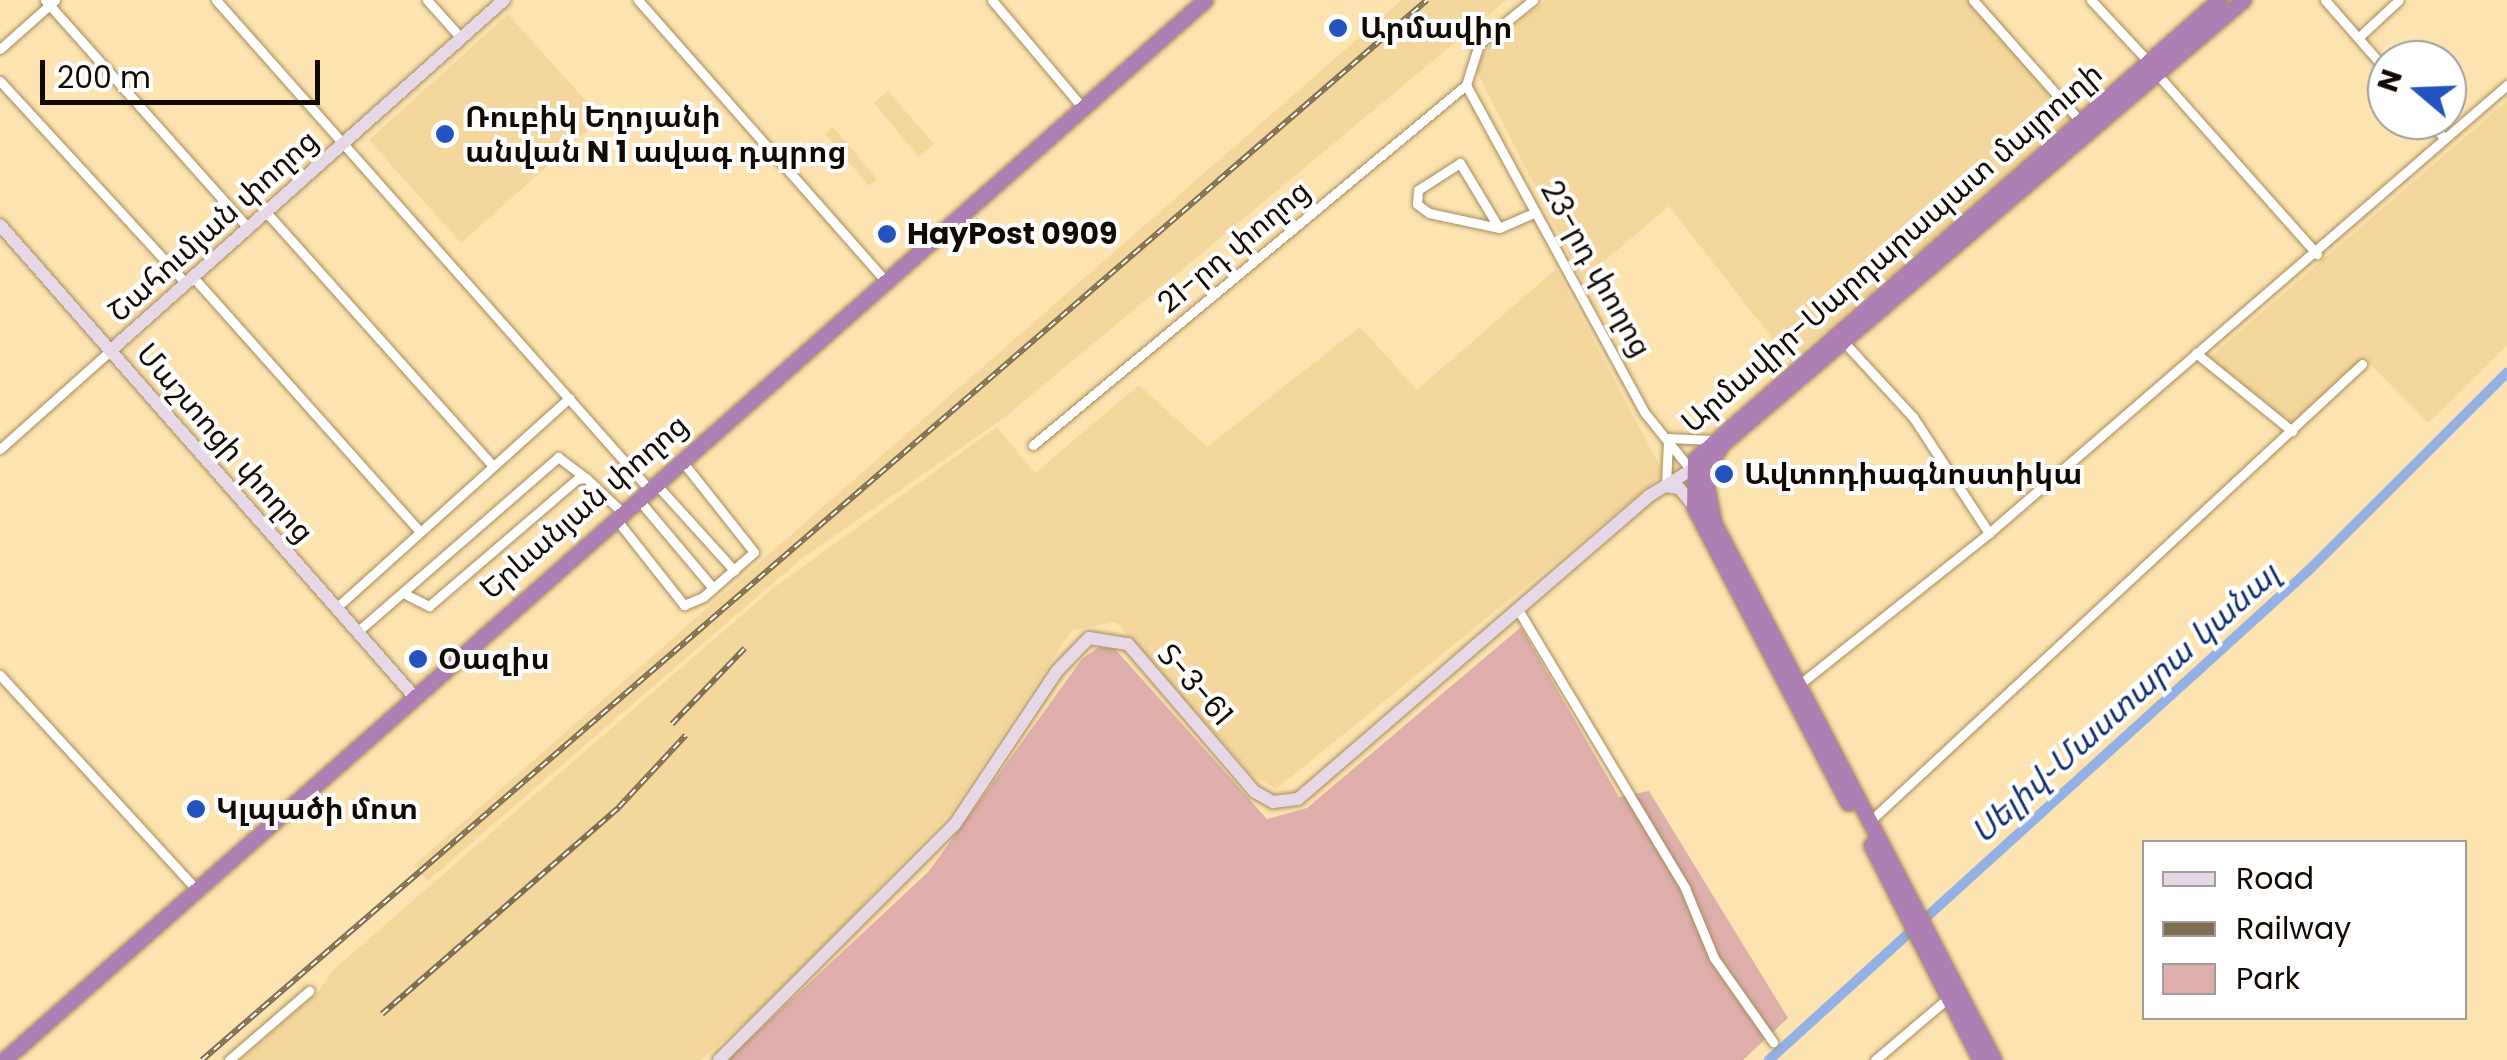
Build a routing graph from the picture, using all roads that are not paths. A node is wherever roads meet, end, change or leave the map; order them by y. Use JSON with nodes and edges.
{"nodes":[{"id":1,"x":216,"y":0,"type":"edge"},
{"id":2,"x":427,"y":0,"type":"edge"},
{"id":3,"x":504,"y":0,"type":"edge"},
{"id":4,"x":638,"y":0,"type":"edge"},
{"id":5,"x":992,"y":0,"type":"edge"},
{"id":6,"x":1205,"y":0,"type":"edge"},
{"id":7,"x":1533,"y":0,"type":"edge"},
{"id":8,"x":1972,"y":0,"type":"edge"},
{"id":9,"x":2091,"y":0,"type":"edge"},
{"id":10,"x":2219,"y":0,"type":"edge"},
{"id":11,"x":2243,"y":0,"type":"edge"},
{"id":12,"x":2325,"y":0,"type":"edge"},
{"id":13,"x":2399,"y":0,"type":"edge"},
{"id":14,"x":50,"y":2,"type":"edge"},
{"id":15,"x":2359,"y":37,"type":"junction"},
{"id":16,"x":460,"y":38,"type":"junction"},
{"id":17,"x":2367,"y":47,"type":"edge"},
{"id":18,"x":0,"y":49,"type":"edge"},
{"id":19,"x":2152,"y":68,"type":"junction"},
{"id":20,"x":0,"y":81,"type":"edge"},
{"id":21,"x":1466,"y":85,"type":"junction"},
{"id":22,"x":2507,"y":85,"type":"edge"},
{"id":23,"x":1083,"y":108,"type":"junction"},
{"id":24,"x":2467,"y":119,"type":"edge"},
{"id":25,"x":2078,"y":120,"type":"junction"},
{"id":26,"x":2442,"y":140,"type":"edge"},
{"id":27,"x":345,"y":142,"type":"junction"},
{"id":28,"x":266,"y":212,"type":"junction"},
{"id":29,"x":1536,"y":212,"type":"junction"},
{"id":30,"x":0,"y":225,"type":"edge"},
{"id":31,"x":248,"y":228,"type":"junction"},
{"id":32,"x":1499,"y":228,"type":"junction"},
{"id":33,"x":1939,"y":250,"type":"junction"},
{"id":34,"x":2317,"y":254,"type":"junction"},
{"id":35,"x":190,"y":280,"type":"junction"},
{"id":36,"x":885,"y":280,"type":"junction"},
{"id":37,"x":1842,"y":340,"type":"junction"},
{"id":38,"x":110,"y":351,"type":"junction"},
{"id":39,"x":2196,"y":353,"type":"junction"},
{"id":40,"x":2362,"y":364,"type":"dead end"},
{"id":41,"x":569,"y":398,"type":"junction"},
{"id":42,"x":2292,"y":432,"type":"junction"},
{"id":43,"x":1667,"y":438,"type":"junction"},
{"id":44,"x":1711,"y":440,"type":"junction"},
{"id":45,"x":1033,"y":445,"type":"dead end"},
{"id":46,"x":1,"y":447,"type":"edge"},
{"id":47,"x":681,"y":459,"type":"junction"},
{"id":48,"x":493,"y":466,"type":"junction"},
{"id":49,"x":1697,"y":471,"type":"junction"},
{"id":50,"x":586,"y":478,"type":"junction"},
{"id":51,"x":1665,"y":486,"type":"junction"},
{"id":52,"x":646,"y":489,"type":"junction"},
{"id":53,"x":1694,"y":506,"type":"junction"},
{"id":54,"x":618,"y":514,"type":"junction"},
{"id":55,"x":420,"y":532,"type":"junction"},
{"id":56,"x":1989,"y":533,"type":"junction"},
{"id":57,"x":734,"y":570,"type":"junction"},
{"id":58,"x":713,"y":588,"type":"junction"},
{"id":59,"x":407,"y":595,"type":"junction"},
{"id":60,"x":336,"y":608,"type":"junction"},
{"id":61,"x":1516,"y":608,"type":"junction"},
{"id":62,"x":357,"y":632,"type":"junction"},
{"id":63,"x":0,"y":674,"type":"edge"},
{"id":64,"x":1800,"y":684,"type":"junction"},
{"id":65,"x":412,"y":694,"type":"junction"},
{"id":66,"x":1869,"y":822,"type":"junction"},
{"id":67,"x":194,"y":887,"type":"junction"},
{"id":68,"x":1908,"y":907,"type":"junction"},
{"id":69,"x":1925,"y":939,"type":"junction"},
{"id":70,"x":309,"y":990,"type":"dead end"},
{"id":71,"x":1948,"y":998,"type":"junction"},
{"id":72,"x":1970,"y":1028,"type":"junction"},
{"id":73,"x":1772,"y":1042,"type":"dead end"},
{"id":74,"x":4,"y":1060,"type":"edge"},
{"id":75,"x":229,"y":1060,"type":"edge"},
{"id":76,"x":719,"y":1060,"type":"edge"},
{"id":77,"x":1874,"y":1060,"type":"edge"},
{"id":78,"x":1980,"y":1060,"type":"edge"},
{"id":79,"x":1994,"y":1060,"type":"edge"}],
"edges":[{"from":1,"to":27,"type":"street"},
{"from":2,"to":16,"type":"street"},
{"from":3,"to":16,"type":"street","name":"Շահումյան փողոց"},
{"from":4,"to":36,"type":"street"},
{"from":5,"to":23,"type":"street"},
{"from":6,"to":23,"type":"highway","name":"Երևանյան փողոց"},
{"from":7,"to":21,"type":"street"},
{"from":8,"to":25,"type":"street"},
{"from":9,"to":19,"type":"street"},
{"from":10,"to":19,"type":"highway","name":"Արմավիր-Սարդարապատ մայրուղի"},
{"from":11,"to":19,"type":"highway","name":"Արմավիր-Սարդարապատ մայրուղի"},
{"from":12,"to":15,"type":"street"},
{"from":13,"to":15,"type":"street"},
{"from":14,"to":18,"type":"street"},
{"from":14,"to":31,"type":"street"},
{"from":15,"to":17,"type":"street"},
{"from":16,"to":27,"type":"street","name":"Շահումյան փողոց"},
{"from":19,"to":25,"type":"highway","name":"Արմավիր-Սարդարապատ մայրուղի"},
{"from":19,"to":33,"type":"highway","name":"Արմավիր-Սարդարապատ մայրուղի"},
{"from":19,"to":34,"type":"street"},
{"from":20,"to":35,"type":"street"},
{"from":21,"to":29,"type":"street","name":"23-րդ փողոց"},
{"from":21,"to":45,"type":"street","name":"21-րդ փողոց"},
{"from":22,"to":24,"type":"street"},
{"from":23,"to":36,"type":"highway","name":"Երևանյան փողոց"},
{"from":25,"to":33,"type":"highway","name":"Արմավիր-Սարդարապատ մայրուղի"},
{"from":26,"to":34,"type":"street"},
{"from":27,"to":28,"type":"street","name":"Շահումյան փողոց"},
{"from":27,"to":41,"type":"street"},
{"from":28,"to":31,"type":"street","name":"Շահումյան փողոց"},
{"from":28,"to":48,"type":"street"},
{"from":29,"to":32,"type":"street"},
{"from":29,"to":43,"type":"street","name":"23-րդ փողոց"},
{"from":30,"to":38,"type":"street","name":"Մաշտոցի փողոց"},
{"from":31,"to":35,"type":"street","name":"Շահումյան փողոց"},
{"from":32,"to":32,"type":"street"},
{"from":33,"to":37,"type":"highway","name":"Արմավիր-Սարդարապատ մայրուղի"},
{"from":33,"to":44,"type":"highway","name":"Արմավիր-Սարդարապատ մայրուղի"},
{"from":34,"to":39,"type":"street"},
{"from":35,"to":38,"type":"street","name":"Շահումյան փողոց"},
{"from":35,"to":55,"type":"street"},
{"from":36,"to":47,"type":"highway","name":"Երևանյան փողոց"},
{"from":37,"to":49,"type":"highway","name":"Արմավիր-Սարդարապատ մայրուղի"},
{"from":37,"to":56,"type":"street"},
{"from":38,"to":46,"type":"street","name":"Շահումյան փողոց"},
{"from":38,"to":60,"type":"street","name":"Մաշտոցի փողոց"},
{"from":39,"to":42,"type":"street"},
{"from":39,"to":56,"type":"street"},
{"from":40,"to":42,"type":"street"},
{"from":41,"to":48,"type":"street"},
{"from":41,"to":52,"type":"street"},
{"from":42,"to":66,"type":"street"},
{"from":43,"to":44,"type":"street"},
{"from":43,"to":49,"type":"street","name":"23-րդ փողոց"},
{"from":43,"to":51,"type":"street"},
{"from":44,"to":49,"type":"highway","name":"Արմավիր-Սարդարապատ մայրուղի"},
{"from":47,"to":52,"type":"highway","name":"Երևանյան փողոց"},
{"from":47,"to":57,"type":"street"},
{"from":48,"to":55,"type":"street"},
{"from":49,"to":51,"type":"street","name":"Տ-3-61","number":"Տ-3-61"},
{"from":49,"to":53,"type":"highway","name":"Արմավիր-Սարդարապատ մայրուղի"},
{"from":49,"to":64,"type":"highway","name":"Արմավիր-Սարդարապատ մայրուղի"},
{"from":50,"to":54,"type":"street"},
{"from":50,"to":59,"type":"street"},
{"from":50,"to":59,"type":"street"},
{"from":51,"to":53,"type":"street"},
{"from":51,"to":61,"type":"street","name":"Տ-3-61","number":"Տ-3-61"},
{"from":52,"to":54,"type":"highway","name":"Երևանյան փողոց"},
{"from":52,"to":57,"type":"street"},
{"from":52,"to":58,"type":"street"},
{"from":53,"to":68,"type":"highway","name":"Արմավիր-Սարդարապատ մայրուղի"},
{"from":54,"to":58,"type":"street"},
{"from":54,"to":65,"type":"highway","name":"Երևանյան փողոց"},
{"from":55,"to":60,"type":"street"},
{"from":56,"to":64,"type":"street"},
{"from":57,"to":58,"type":"street"},
{"from":59,"to":62,"type":"street"},
{"from":60,"to":62,"type":"street","name":"Մաշտոցի փողոց"},
{"from":61,"to":73,"type":"street"},
{"from":61,"to":76,"type":"street","name":"Տ-3-61","number":"Տ-3-61"},
{"from":62,"to":65,"type":"street","name":"Մաշտոցի փողոց"},
{"from":63,"to":67,"type":"street"},
{"from":64,"to":66,"type":"highway","name":"Արմավիր-Սարդարապատ մայրուղի"},
{"from":65,"to":67,"type":"highway","name":"Երևանյան փողոց"},
{"from":66,"to":68,"type":"highway","name":"Արմավիր-Սարդարապատ մայրուղի"},
{"from":67,"to":74,"type":"highway","name":"Երևանյան փողոց"},
{"from":68,"to":69,"type":"highway","name":"Արմավիր-Սարդարապատ մայրուղի"},
{"from":69,"to":71,"type":"highway"},
{"from":69,"to":72,"type":"highway"},
{"from":70,"to":75,"type":"street"},
{"from":71,"to":72,"type":"highway"},
{"from":71,"to":77,"type":"street"},
{"from":72,"to":78,"type":"highway"},
{"from":72,"to":79,"type":"highway"}]}
